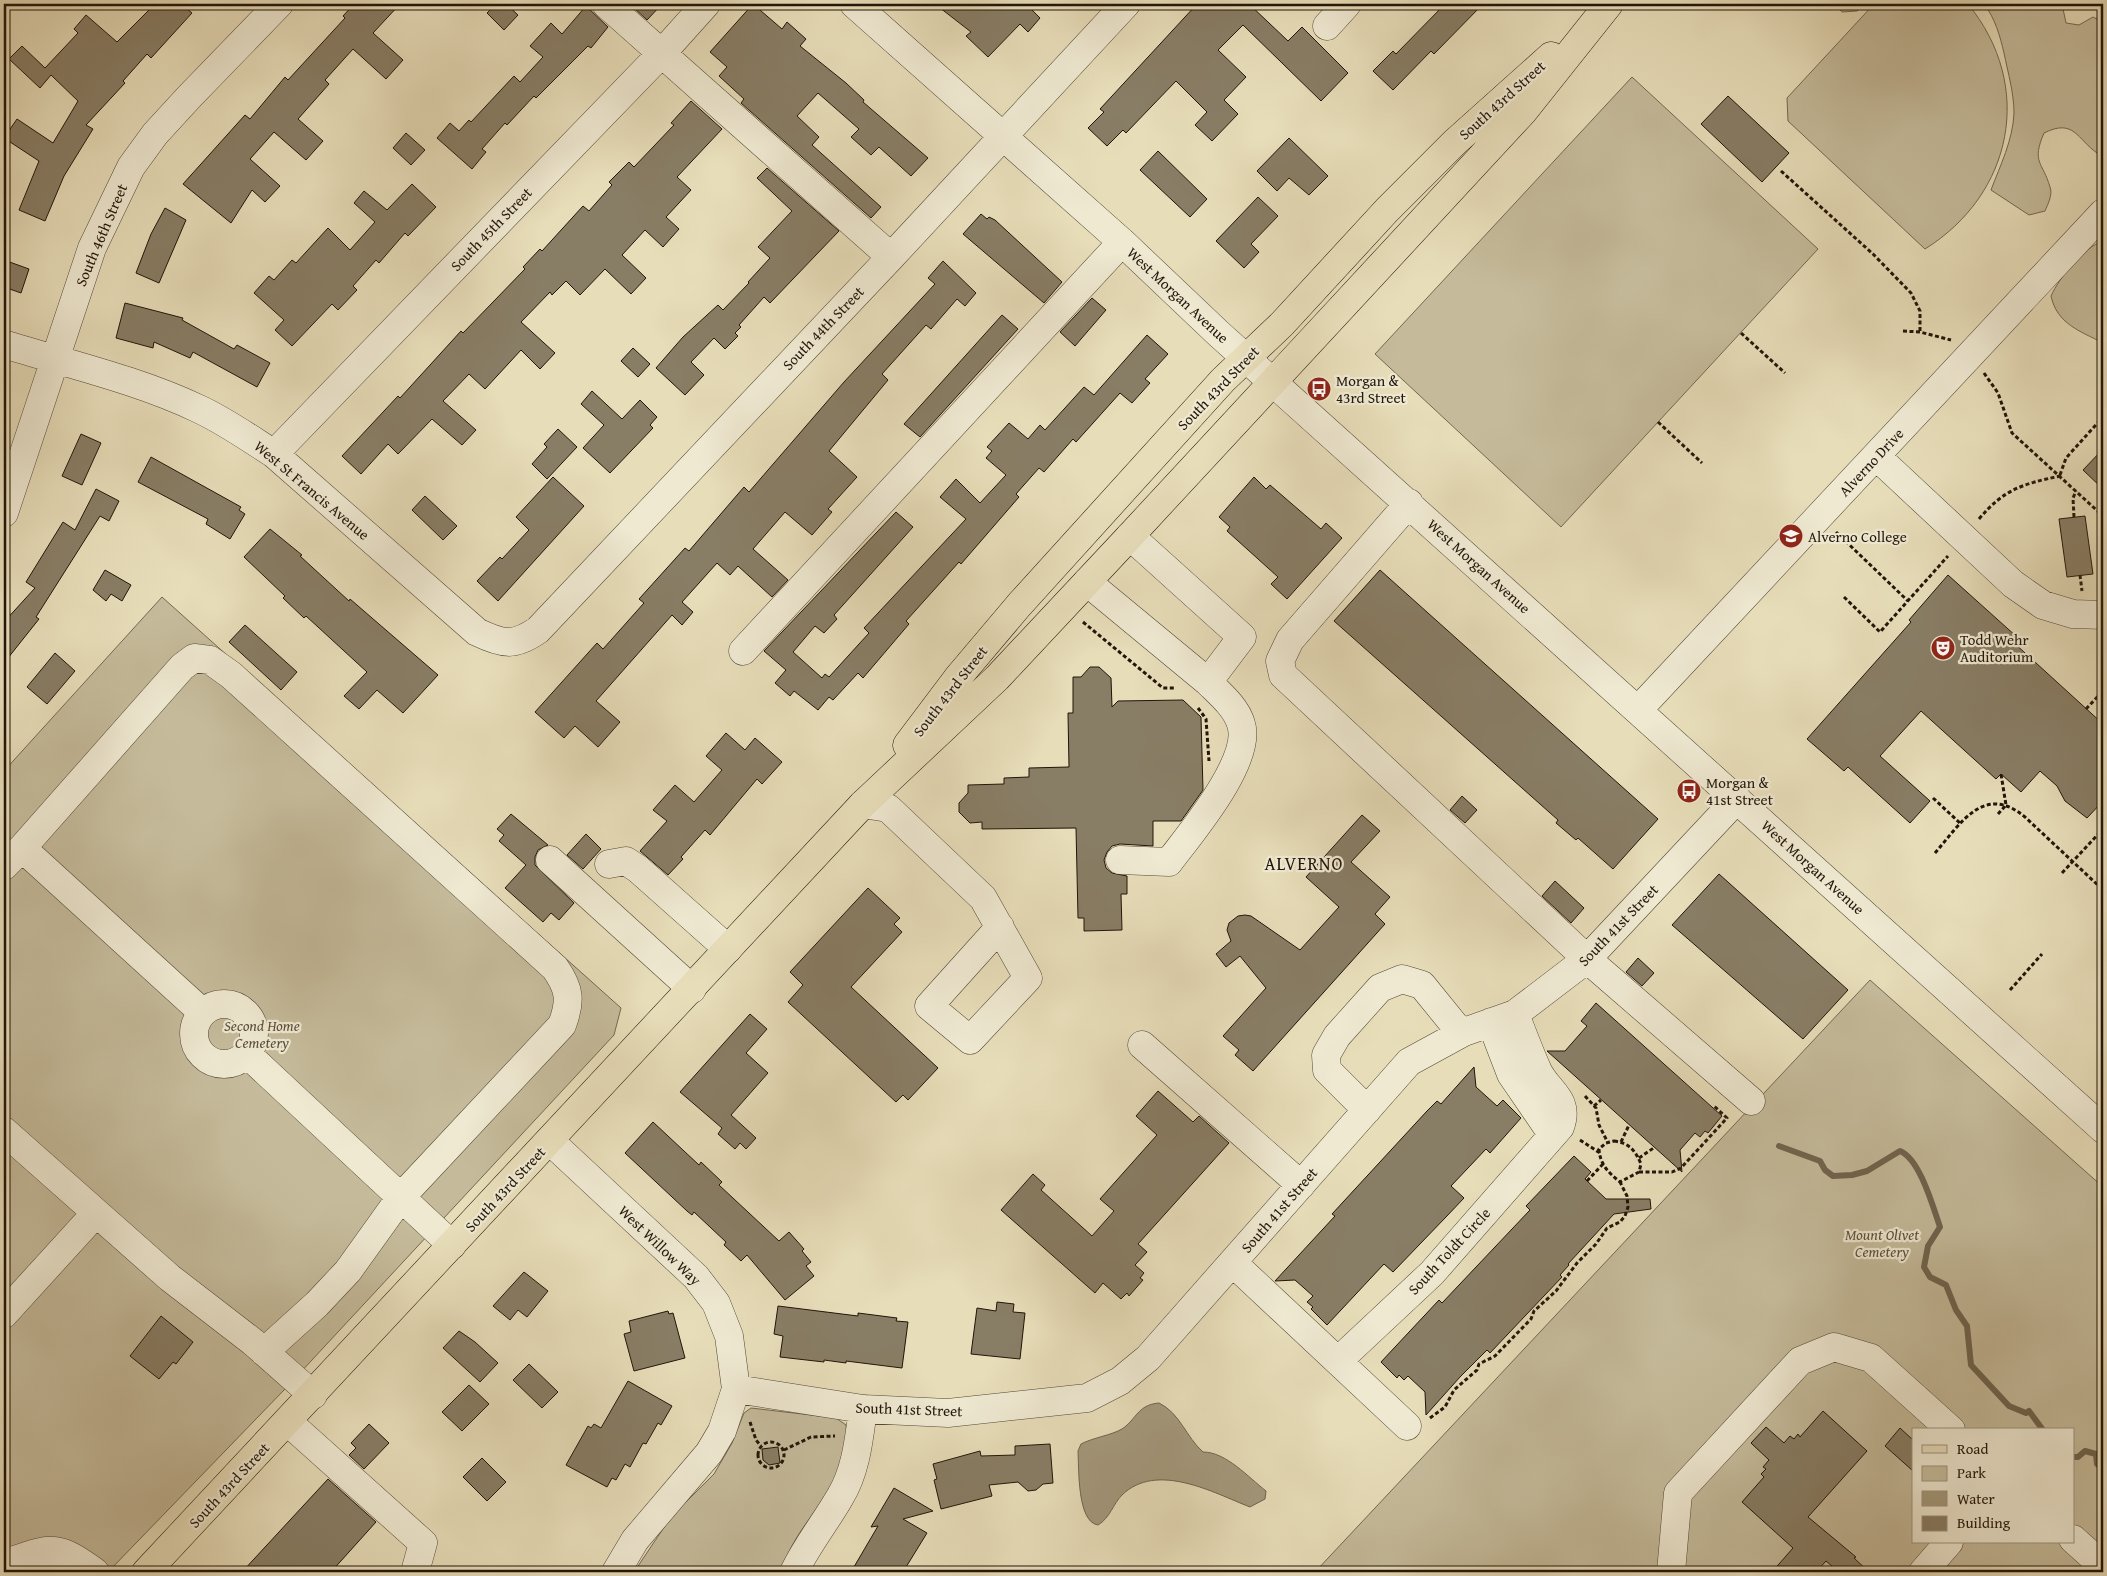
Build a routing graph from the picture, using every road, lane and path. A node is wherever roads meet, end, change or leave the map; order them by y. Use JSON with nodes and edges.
{"nodes":[{"id":1,"x":279,"y":4,"type":"edge"},
{"id":2,"x":606,"y":4,"type":"edge"},
{"id":3,"x":706,"y":4,"type":"edge"},
{"id":4,"x":854,"y":4,"type":"edge"},
{"id":5,"x":1126,"y":4,"type":"edge"},
{"id":6,"x":1347,"y":4,"type":"edge"},
{"id":7,"x":1609,"y":4,"type":"edge"},
{"id":8,"x":1327,"y":26,"type":"dead end"},
{"id":9,"x":662,"y":52,"type":"junction"},
{"id":10,"x":1003,"y":137,"type":"junction"},
{"id":11,"x":1781,"y":171,"type":"dead end"},
{"id":12,"x":2103,"y":213,"type":"edge"},
{"id":13,"x":1122,"y":242,"type":"junction"},
{"id":14,"x":891,"y":257,"type":"junction"},
{"id":15,"x":1903,"y":331,"type":"dead end"},
{"id":16,"x":1920,"y":332,"type":"junction"},
{"id":17,"x":1740,"y":333,"type":"dead end"},
{"id":18,"x":4,"y":344,"type":"edge"},
{"id":19,"x":1969,"y":357,"type":"junction"},
{"id":20,"x":1246,"y":358,"type":"junction"},
{"id":21,"x":54,"y":360,"type":"junction"},
{"id":22,"x":1785,"y":373,"type":"dead end"},
{"id":23,"x":1274,"y":382,"type":"junction"},
{"id":24,"x":2103,"y":417,"type":"edge"},
{"id":25,"x":1658,"y":422,"type":"dead end"},
{"id":26,"x":274,"y":454,"type":"junction"},
{"id":27,"x":1876,"y":456,"type":"junction"},
{"id":28,"x":1702,"y":463,"type":"dead end"},
{"id":29,"x":1140,"y":469,"type":"junction"},
{"id":30,"x":2060,"y":476,"type":"junction"},
{"id":31,"x":2076,"y":491,"type":"junction"},
{"id":32,"x":1168,"y":495,"type":"junction"},
{"id":33,"x":1409,"y":503,"type":"junction"},
{"id":34,"x":4,"y":513,"type":"edge"},
{"id":35,"x":1820,"y":516,"type":"junction"},
{"id":36,"x":2103,"y":516,"type":"edge"},
{"id":37,"x":2074,"y":517,"type":"dead end"},
{"id":38,"x":1130,"y":536,"type":"junction"},
{"id":39,"x":1087,"y":582,"type":"junction"},
{"id":40,"x":1908,"y":601,"type":"dead end"},
{"id":41,"x":2103,"y":615,"type":"edge"},
{"id":42,"x":1083,"y":622,"type":"dead end"},
{"id":43,"x":512,"y":643,"type":"joint"},
{"id":44,"x":743,"y":651,"type":"dead end"},
{"id":45,"x":1208,"y":682,"type":"junction"},
{"id":46,"x":1181,"y":688,"type":"dead end"},
{"id":47,"x":2103,"y":691,"type":"edge"},
{"id":48,"x":1196,"y":706,"type":"dead end"},
{"id":49,"x":2086,"y":709,"type":"dead end"},
{"id":50,"x":1638,"y":710,"type":"junction"},
{"id":51,"x":1210,"y":770,"type":"dead end"},
{"id":52,"x":2001,"y":774,"type":"dead end"},
{"id":53,"x":1933,"y":798,"type":"dead end"},
{"id":54,"x":1737,"y":799,"type":"junction"},
{"id":55,"x":863,"y":804,"type":"junction"},
{"id":56,"x":2006,"y":804,"type":"junction"},
{"id":57,"x":1998,"y":814,"type":"dead end"},
{"id":58,"x":1961,"y":824,"type":"junction"},
{"id":59,"x":2103,"y":829,"type":"edge"},
{"id":60,"x":1935,"y":853,"type":"dead end"},
{"id":61,"x":13,"y":857,"type":"edge"},
{"id":62,"x":550,"y":860,"type":"dead end"},
{"id":63,"x":1120,"y":860,"type":"dead end"},
{"id":64,"x":2073,"y":862,"type":"junction"},
{"id":65,"x":609,"y":864,"type":"dead end"},
{"id":66,"x":2062,"y":873,"type":"dead end"},
{"id":67,"x":2103,"y":885,"type":"edge"},
{"id":68,"x":1000,"y":927,"type":"dead end"},
{"id":69,"x":728,"y":949,"type":"junction"},
{"id":70,"x":2042,"y":954,"type":"dead end"},
{"id":71,"x":1588,"y":960,"type":"junction"},
{"id":72,"x":692,"y":989,"type":"junction"},
{"id":73,"x":2010,"y":990,"type":"dead end"},
{"id":74,"x":202,"y":1012,"type":"junction"},
{"id":75,"x":1503,"y":1018,"type":"junction"},
{"id":76,"x":1461,"y":1033,"type":"junction"},
{"id":77,"x":1142,"y":1045,"type":"dead end"},
{"id":78,"x":247,"y":1054,"type":"junction"},
{"id":79,"x":1601,"y":1100,"type":"dead end"},
{"id":80,"x":1751,"y":1101,"type":"dead end"},
{"id":81,"x":1594,"y":1106,"type":"dead end"},
{"id":82,"x":1714,"y":1106,"type":"dead end"},
{"id":83,"x":1367,"y":1110,"type":"junction"},
{"id":84,"x":1629,"y":1125,"type":"dead end"},
{"id":85,"x":2103,"y":1129,"type":"edge"},
{"id":86,"x":4,"y":1131,"type":"edge"},
{"id":87,"x":550,"y":1141,"type":"junction"},
{"id":88,"x":1620,"y":1142,"type":"junction"},
{"id":89,"x":1655,"y":1147,"type":"dead end"},
{"id":90,"x":1639,"y":1158,"type":"junction"},
{"id":91,"x":1602,"y":1164,"type":"junction"},
{"id":92,"x":1639,"y":1172,"type":"junction"},
{"id":93,"x":1587,"y":1181,"type":"dead end"},
{"id":94,"x":1620,"y":1182,"type":"junction"},
{"id":95,"x":1300,"y":1186,"type":"junction"},
{"id":96,"x":401,"y":1197,"type":"junction"},
{"id":97,"x":96,"y":1213,"type":"junction"},
{"id":98,"x":452,"y":1245,"type":"junction"},
{"id":99,"x":1233,"y":1263,"type":"junction"},
{"id":100,"x":4,"y":1314,"type":"edge"},
{"id":101,"x":264,"y":1352,"type":"junction"},
{"id":102,"x":1338,"y":1361,"type":"junction"},
{"id":103,"x":736,"y":1389,"type":"junction"},
{"id":104,"x":313,"y":1395,"type":"junction"},
{"id":105,"x":863,"y":1409,"type":"junction"},
{"id":106,"x":288,"y":1422,"type":"junction"},
{"id":107,"x":1407,"y":1426,"type":"joint"},
{"id":108,"x":1949,"y":1428,"type":"edge"},
{"id":109,"x":859,"y":1438,"type":"junction"},
{"id":110,"x":784,"y":1450,"type":"junction"},
{"id":111,"x":2074,"y":1540,"type":"edge"},
{"id":112,"x":1947,"y":1544,"type":"edge"},
{"id":113,"x":8,"y":1561,"type":"edge"},
{"id":114,"x":2103,"y":1566,"type":"edge"},
{"id":115,"x":51,"y":1572,"type":"edge"},
{"id":116,"x":95,"y":1572,"type":"edge"},
{"id":117,"x":146,"y":1572,"type":"edge"},
{"id":118,"x":416,"y":1572,"type":"edge"},
{"id":119,"x":616,"y":1572,"type":"edge"},
{"id":120,"x":794,"y":1572,"type":"edge"},
{"id":121,"x":1670,"y":1572,"type":"edge"},
{"id":122,"x":1923,"y":1572,"type":"edge"}],
"edges":[{"from":1,"to":21,"type":"street","name":"South 46th Street"},
{"from":2,"to":9,"type":"street"},
{"from":3,"to":9,"type":"street","name":"South 45th Street"},
{"from":4,"to":10,"type":"street","name":"West Morgan Avenue"},
{"from":5,"to":10,"type":"street","name":"South 44th Street"},
{"from":6,"to":8,"type":"street"},
{"from":7,"to":20,"type":"main road","name":"South 43rd Street"},
{"from":7,"to":23,"type":"main road","name":"South 43rd Street"},
{"from":9,"to":14,"type":"street"},
{"from":9,"to":26,"type":"street","name":"South 45th Street"},
{"from":10,"to":13,"type":"street","name":"West Morgan Avenue"},
{"from":10,"to":14,"type":"street","name":"South 44th Street"},
{"from":11,"to":16,"type":"path"},
{"from":12,"to":19,"type":"street","name":"Alverno Drive"},
{"from":13,"to":20,"type":"street","name":"West Morgan Avenue"},
{"from":13,"to":44,"type":"street"},
{"from":14,"to":43,"type":"street","name":"South 44th Street"},
{"from":15,"to":16,"type":"path"},
{"from":16,"to":19,"type":"path"},
{"from":17,"to":22,"type":"path"},
{"from":18,"to":21,"type":"street","name":"West St Francis Avenue"},
{"from":19,"to":27,"type":"street","name":"Alverno Drive"},
{"from":19,"to":30,"type":"path"},
{"from":20,"to":23,"type":"street","name":"West Morgan Avenue"},
{"from":20,"to":29,"type":"main road","name":"South 43rd Street"},
{"from":21,"to":26,"type":"street","name":"West St Francis Avenue"},
{"from":21,"to":34,"type":"street","name":"South 46th Street"},
{"from":23,"to":32,"type":"main road","name":"South 43rd Street"},
{"from":23,"to":33,"type":"street","name":"West Morgan Avenue"},
{"from":24,"to":30,"type":"path"},
{"from":25,"to":28,"type":"path"},
{"from":26,"to":43,"type":"street","name":"West St Francis Avenue"},
{"from":27,"to":35,"type":"street","name":"Alverno Drive"},
{"from":27,"to":41,"type":"street"},
{"from":29,"to":32,"type":"main road"},
{"from":29,"to":55,"type":"main road","name":"South 43rd Street"},
{"from":30,"to":31,"type":"path"},
{"from":31,"to":36,"type":"path"},
{"from":31,"to":37,"type":"path"},
{"from":32,"to":38,"type":"main road","name":"South 43rd Street"},
{"from":33,"to":50,"type":"street","name":"West Morgan Avenue"},
{"from":33,"to":71,"type":"street"},
{"from":35,"to":40,"type":"path"},
{"from":35,"to":50,"type":"street","name":"Alverno Drive"},
{"from":38,"to":39,"type":"main road","name":"South 43rd Street"},
{"from":38,"to":45,"type":"street"},
{"from":39,"to":45,"type":"street"},
{"from":39,"to":55,"type":"main road","name":"South 43rd Street"},
{"from":42,"to":46,"type":"path"},
{"from":45,"to":63,"type":"street"},
{"from":47,"to":49,"type":"path"},
{"from":48,"to":51,"type":"path"},
{"from":50,"to":54,"type":"street","name":"West Morgan Avenue"},
{"from":52,"to":56,"type":"path"},
{"from":53,"to":58,"type":"path"},
{"from":54,"to":71,"type":"street","name":"South 41st Street"},
{"from":54,"to":85,"type":"street","name":"West Morgan Avenue"},
{"from":55,"to":68,"type":"street"},
{"from":55,"to":69,"type":"main road","name":"South 43rd Street"},
{"from":56,"to":57,"type":"path"},
{"from":56,"to":58,"type":"path"},
{"from":56,"to":64,"type":"path"},
{"from":58,"to":60,"type":"path"},
{"from":59,"to":64,"type":"path"},
{"from":61,"to":74,"type":"street"},
{"from":61,"to":96,"type":"street"},
{"from":62,"to":72,"type":"street"},
{"from":64,"to":66,"type":"path"},
{"from":64,"to":67,"type":"path"},
{"from":65,"to":69,"type":"street"},
{"from":69,"to":72,"type":"main road","name":"South 43rd Street"},
{"from":70,"to":73,"type":"path"},
{"from":71,"to":75,"type":"street","name":"South 41st Street"},
{"from":71,"to":80,"type":"street"},
{"from":72,"to":87,"type":"main road","name":"South 43rd Street"},
{"from":74,"to":78,"type":"street"},
{"from":74,"to":78,"type":"street"},
{"from":75,"to":76,"type":"street","name":"South 41st Street"},
{"from":75,"to":102,"type":"street","name":"South Toldt Circle"},
{"from":76,"to":83,"type":"street","name":"South 41st Street"},
{"from":76,"to":83,"type":"street"},
{"from":77,"to":95,"type":"street"},
{"from":78,"to":96,"type":"street"},
{"from":79,"to":81,"type":"path"},
{"from":82,"to":92,"type":"path"},
{"from":83,"to":95,"type":"street","name":"South 41st Street"},
{"from":84,"to":88,"type":"path"},
{"from":86,"to":97,"type":"street"},
{"from":87,"to":98,"type":"main road","name":"South 43rd Street"},
{"from":87,"to":103,"type":"street","name":"West Willow Way"},
{"from":88,"to":90,"type":"path"},
{"from":88,"to":91,"type":"path"},
{"from":89,"to":90,"type":"path"},
{"from":90,"to":92,"type":"path"},
{"from":91,"to":93,"type":"path"},
{"from":91,"to":94,"type":"path"},
{"from":92,"to":94,"type":"path"},
{"from":94,"to":107,"type":"path"},
{"from":95,"to":99,"type":"street","name":"South 41st Street"},
{"from":96,"to":98,"type":"street"},
{"from":96,"to":101,"type":"street"},
{"from":97,"to":100,"type":"street"},
{"from":97,"to":101,"type":"street"},
{"from":98,"to":104,"type":"main road","name":"South 43rd Street"},
{"from":99,"to":102,"type":"street"},
{"from":99,"to":105,"type":"street","name":"South 41st Street"},
{"from":101,"to":104,"type":"street"},
{"from":102,"to":107,"type":"street"},
{"from":103,"to":105,"type":"street","name":"South 41st Street"},
{"from":103,"to":119,"type":"street","name":"West Willow Way"},
{"from":104,"to":106,"type":"main road","name":"South 43rd Street"},
{"from":105,"to":109,"type":"street"},
{"from":106,"to":117,"type":"main road","name":"South 43rd Street"},
{"from":106,"to":118,"type":"street"},
{"from":108,"to":121,"type":"street"},
{"from":109,"to":110,"type":"path"},
{"from":109,"to":120,"type":"street"},
{"from":110,"to":110,"type":"path"},
{"from":111,"to":114,"type":"street"},
{"from":112,"to":122,"type":"street"},
{"from":113,"to":115,"type":"street"},
{"from":113,"to":116,"type":"street"}]}
